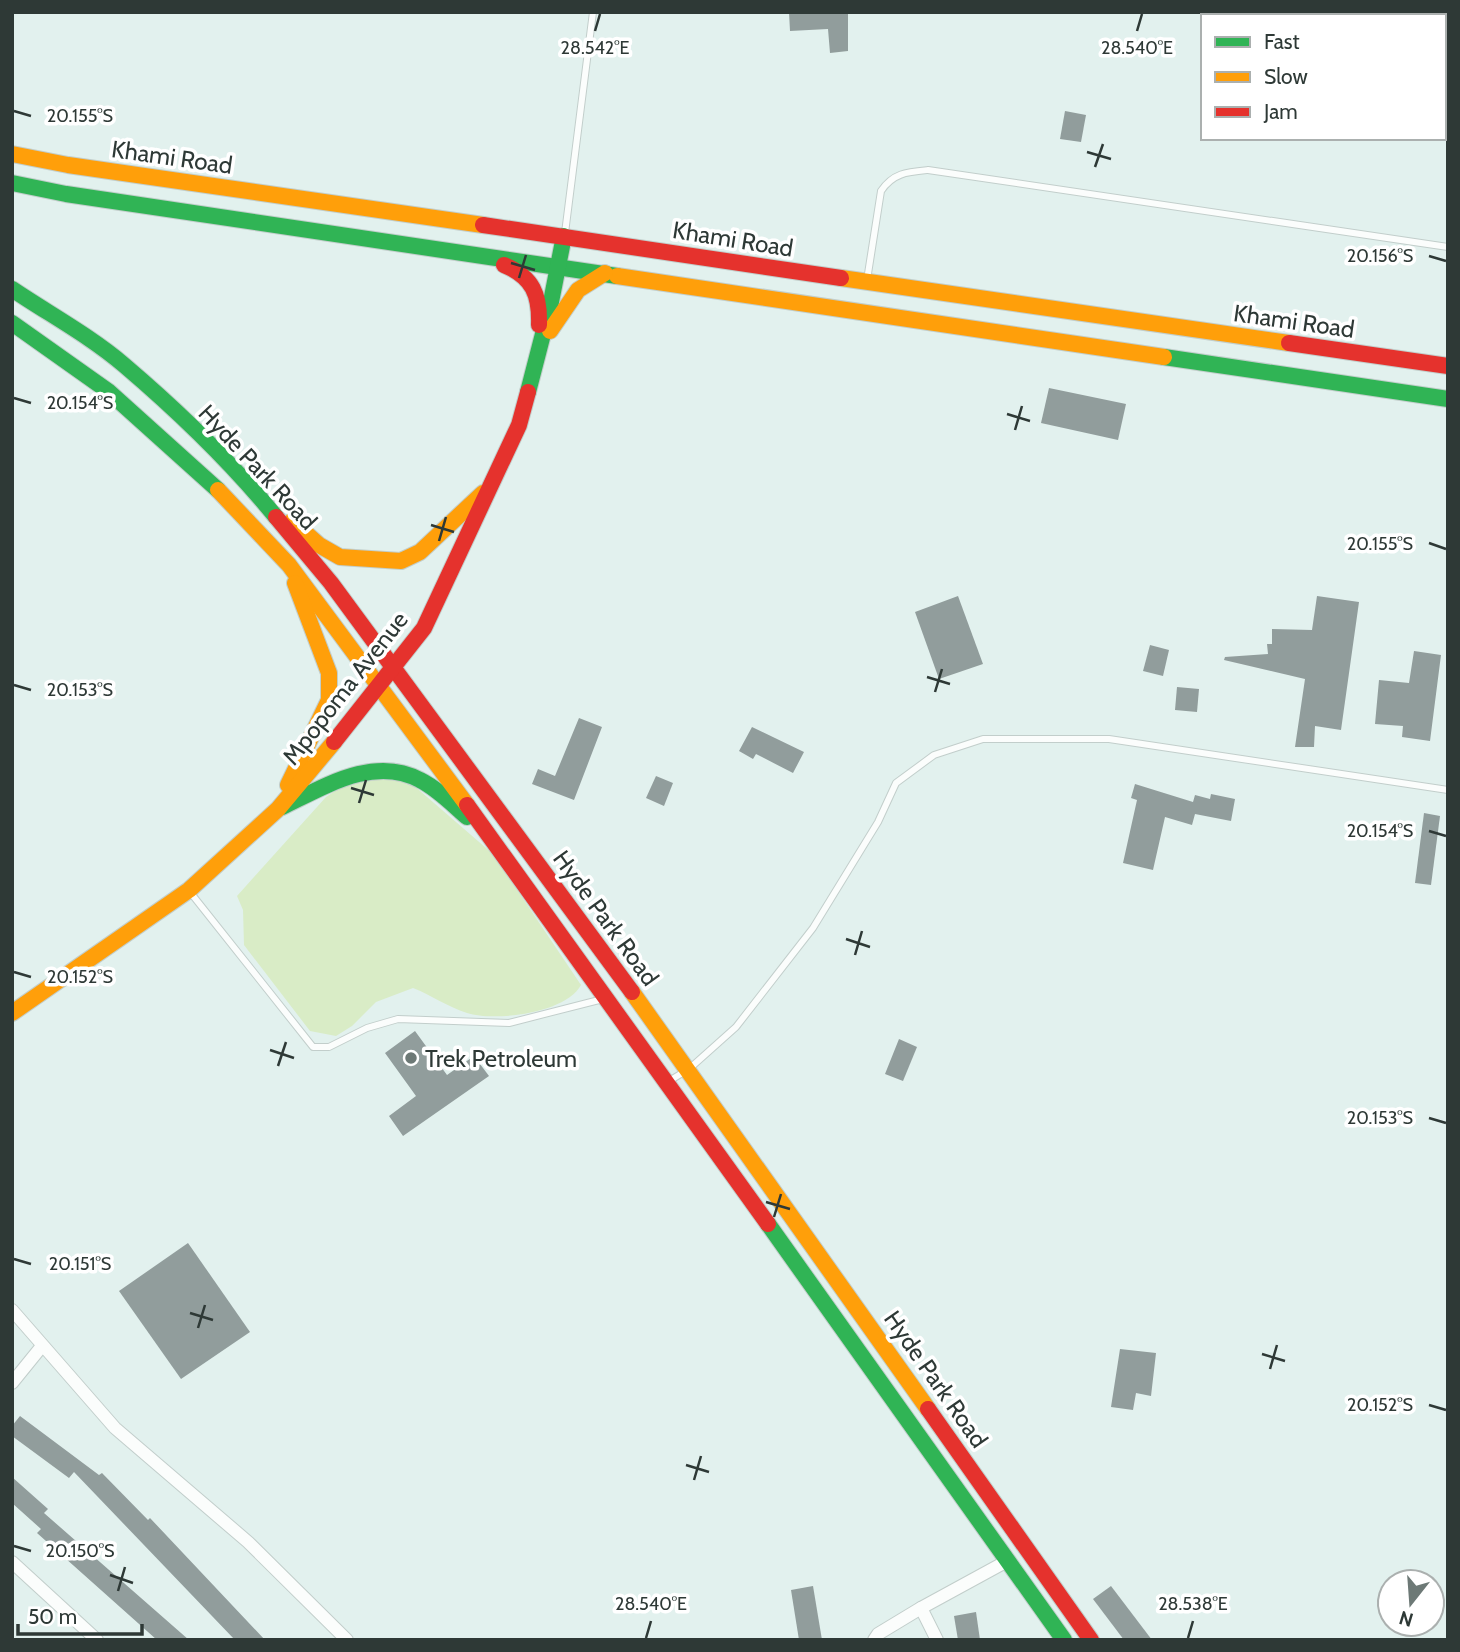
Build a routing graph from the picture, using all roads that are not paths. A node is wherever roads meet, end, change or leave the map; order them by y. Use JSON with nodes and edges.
{"nodes":[{"id":1,"x":593,"y":12,"type":"edge"},
{"id":2,"x":12,"y":154,"type":"edge"},
{"id":3,"x":12,"y":183,"type":"edge"},
{"id":4,"x":564,"y":236,"type":"junction"},
{"id":5,"x":1448,"y":247,"type":"edge"},
{"id":6,"x":480,"y":256,"type":"junction"},
{"id":7,"x":560,"y":265,"type":"junction"},
{"id":8,"x":605,"y":273,"type":"junction"},
{"id":9,"x":866,"y":282,"type":"junction"},
{"id":10,"x":12,"y":289,"type":"edge"},
{"id":11,"x":12,"y":323,"type":"edge"},
{"id":12,"x":538,"y":351,"type":"junction"},
{"id":13,"x":1448,"y":366,"type":"edge"},
{"id":14,"x":1448,"y":398,"type":"edge"},
{"id":15,"x":249,"y":484,"type":"junction"},
{"id":16,"x":489,"y":486,"type":"junction"},
{"id":17,"x":289,"y":565,"type":"junction"},
{"id":18,"x":394,"y":667,"type":"junction"},
{"id":19,"x":380,"y":687,"type":"junction"},
{"id":20,"x":1448,"y":790,"type":"edge"},
{"id":21,"x":278,"y":809,"type":"junction"},
{"id":22,"x":492,"y":838,"type":"junction"},
{"id":23,"x":189,"y":890,"type":"junction"},
{"id":24,"x":605,"y":999,"type":"junction"},
{"id":25,"x":12,"y":1013,"type":"edge"},
{"id":26,"x":689,"y":1069,"type":"junction"},
{"id":27,"x":666,"y":1082,"type":"junction"},
{"id":28,"x":12,"y":1310,"type":"edge"},
{"id":29,"x":42,"y":1346,"type":"junction"},
{"id":30,"x":12,"y":1383,"type":"edge"},
{"id":31,"x":1009,"y":1560,"type":"junction"},
{"id":32,"x":12,"y":1562,"type":"edge"},
{"id":33,"x":922,"y":1608,"type":"junction"},
{"id":34,"x":97,"y":1640,"type":"edge"},
{"id":35,"x":347,"y":1640,"type":"edge"},
{"id":36,"x":874,"y":1640,"type":"edge"},
{"id":37,"x":937,"y":1640,"type":"edge"},
{"id":38,"x":1064,"y":1640,"type":"edge"},
{"id":39,"x":1091,"y":1640,"type":"edge"}],
"edges":[{"from":1,"to":4,"type":"lane"},
{"from":2,"to":4,"type":"street","name":"Khami Road"},
{"from":3,"to":6,"type":"street"},
{"from":4,"to":7,"type":"street","name":"Mpopoma Avenue"},
{"from":4,"to":9,"type":"street","name":"Khami Road"},
{"from":5,"to":9,"type":"lane"},
{"from":6,"to":7,"type":"street"},
{"from":6,"to":12,"type":"street"},
{"from":7,"to":8,"type":"street"},
{"from":7,"to":12,"type":"street","name":"Mpopoma Avenue"},
{"from":8,"to":12,"type":"street"},
{"from":8,"to":14,"type":"street"},
{"from":9,"to":13,"type":"street","name":"Khami Road"},
{"from":10,"to":15,"type":"street","name":"Hyde Park Road"},
{"from":11,"to":17,"type":"street","name":"Hyde Park Road"},
{"from":12,"to":16,"type":"street","name":"Mpopoma Avenue"},
{"from":15,"to":16,"type":"street"},
{"from":15,"to":18,"type":"street","name":"Hyde Park Road"},
{"from":16,"to":18,"type":"street","name":"Mpopoma Avenue"},
{"from":17,"to":19,"type":"street","name":"Hyde Park Road"},
{"from":17,"to":21,"type":"street"},
{"from":18,"to":19,"type":"street","name":"Mpopoma Avenue"},
{"from":18,"to":26,"type":"street","name":"Hyde Park Road"},
{"from":19,"to":21,"type":"street","name":"Mpopoma Avenue"},
{"from":19,"to":22,"type":"street","name":"Hyde Park Road"},
{"from":20,"to":26,"type":"lane"},
{"from":21,"to":22,"type":"street"},
{"from":21,"to":23,"type":"street","name":"Mpopoma Avenue"},
{"from":22,"to":24,"type":"street","name":"Hyde Park Road"},
{"from":23,"to":24,"type":"lane"},
{"from":23,"to":25,"type":"street","name":"Mpopoma Avenue"},
{"from":24,"to":27,"type":"street","name":"Hyde Park Road"},
{"from":26,"to":27,"type":"lane"},
{"from":26,"to":39,"type":"street","name":"Hyde Park Road"},
{"from":27,"to":31,"type":"street","name":"Hyde Park Road"},
{"from":28,"to":29,"type":"street"},
{"from":29,"to":30,"type":"street"},
{"from":29,"to":35,"type":"street"},
{"from":31,"to":33,"type":"street"},
{"from":31,"to":38,"type":"street","name":"Hyde Park Road"},
{"from":32,"to":34,"type":"street"},
{"from":33,"to":36,"type":"street"},
{"from":33,"to":37,"type":"street"}]}
